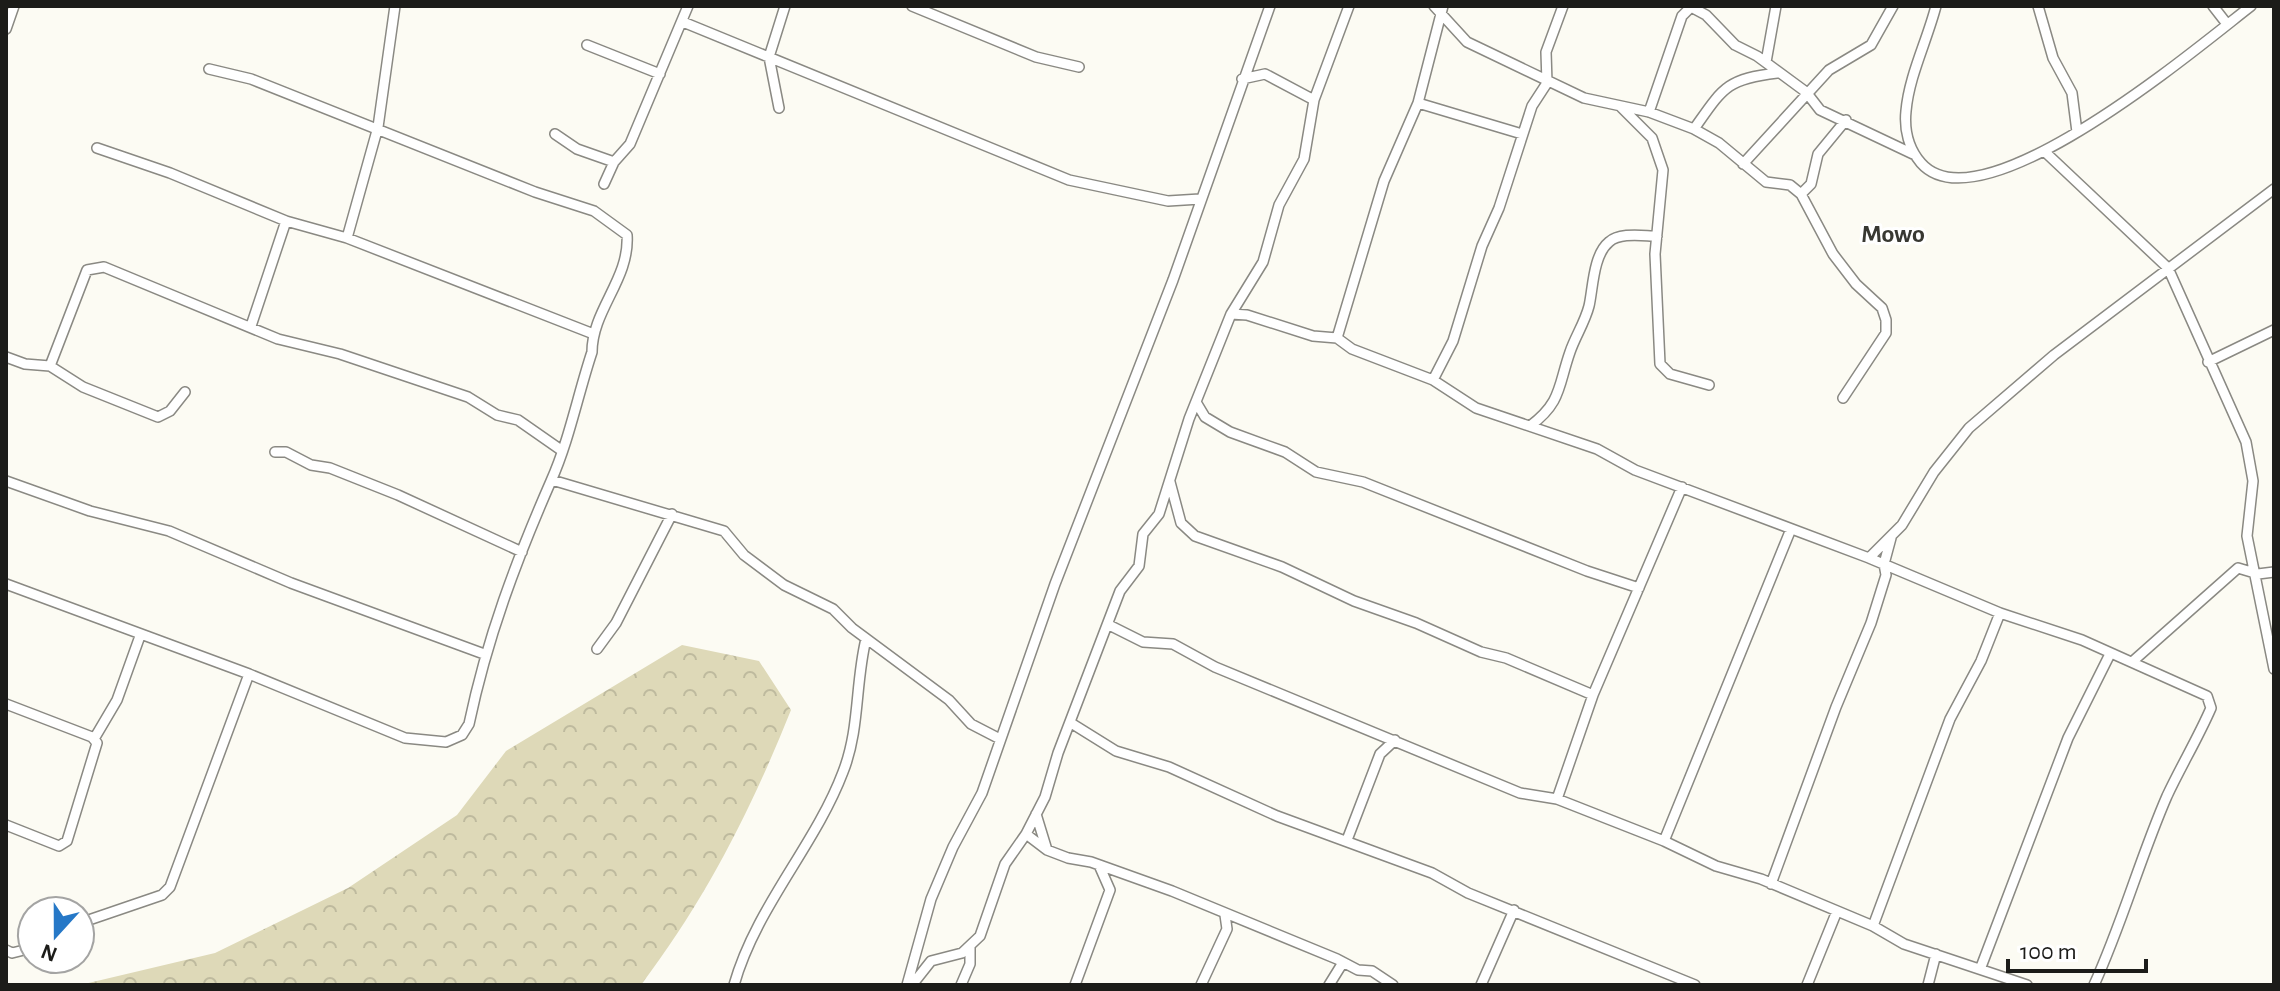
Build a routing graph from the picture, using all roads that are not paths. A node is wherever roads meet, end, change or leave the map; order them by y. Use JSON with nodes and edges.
{"nodes":[{"id":1,"x":14,"y":6,"type":"edge"},
{"id":2,"x":395,"y":6,"type":"edge"},
{"id":3,"x":688,"y":6,"type":"edge"},
{"id":4,"x":785,"y":6,"type":"edge"},
{"id":5,"x":912,"y":6,"type":"edge"},
{"id":6,"x":1270,"y":6,"type":"edge"},
{"id":7,"x":1349,"y":6,"type":"edge"},
{"id":8,"x":1434,"y":6,"type":"edge"},
{"id":9,"x":1563,"y":6,"type":"edge"},
{"id":10,"x":1776,"y":6,"type":"edge"},
{"id":11,"x":1893,"y":6,"type":"edge"},
{"id":12,"x":1936,"y":6,"type":"edge"},
{"id":13,"x":2038,"y":6,"type":"edge"},
{"id":14,"x":2213,"y":6,"type":"edge"},
{"id":15,"x":2251,"y":6,"type":"edge"},
{"id":16,"x":1442,"y":11,"type":"edge"},
{"id":17,"x":683,"y":22,"type":"junction"},
{"id":18,"x":2227,"y":24,"type":"junction"},
{"id":19,"x":6,"y":29,"type":"edge"},
{"id":20,"x":587,"y":45,"type":"dead end"},
{"id":21,"x":769,"y":57,"type":"junction"},
{"id":22,"x":1766,"y":62,"type":"junction"},
{"id":23,"x":1079,"y":67,"type":"dead end"},
{"id":24,"x":209,"y":69,"type":"dead end"},
{"id":25,"x":1777,"y":73,"type":"junction"},
{"id":26,"x":660,"y":74,"type":"junction"},
{"id":27,"x":1242,"y":79,"type":"junction"},
{"id":28,"x":1547,"y":83,"type":"junction"},
{"id":29,"x":1806,"y":92,"type":"junction"},
{"id":30,"x":1314,"y":100,"type":"junction"},
{"id":31,"x":1418,"y":103,"type":"junction"},
{"id":32,"x":1620,"y":106,"type":"junction"},
{"id":33,"x":779,"y":108,"type":"dead end"},
{"id":34,"x":1649,"y":112,"type":"junction"},
{"id":35,"x":1846,"y":120,"type":"junction"},
{"id":36,"x":378,"y":127,"type":"junction"},
{"id":37,"x":1694,"y":129,"type":"junction"},
{"id":38,"x":2077,"y":132,"type":"junction"},
{"id":39,"x":555,"y":134,"type":"dead end"},
{"id":40,"x":1522,"y":134,"type":"junction"},
{"id":41,"x":97,"y":148,"type":"dead end"},
{"id":42,"x":2044,"y":151,"type":"junction"},
{"id":43,"x":1913,"y":154,"type":"junction"},
{"id":44,"x":614,"y":162,"type":"junction"},
{"id":45,"x":1743,"y":164,"type":"junction"},
{"id":46,"x":604,"y":184,"type":"dead end"},
{"id":47,"x":2274,"y":189,"type":"edge"},
{"id":48,"x":1801,"y":194,"type":"junction"},
{"id":49,"x":1200,"y":199,"type":"junction"},
{"id":50,"x":286,"y":221,"type":"junction"},
{"id":51,"x":1657,"y":236,"type":"junction"},
{"id":52,"x":347,"y":238,"type":"junction"},
{"id":53,"x":2168,"y":268,"type":"junction"},
{"id":54,"x":1238,"y":303,"type":"junction"},
{"id":55,"x":1231,"y":314,"type":"junction"},
{"id":56,"x":1247,"y":315,"type":"junction"},
{"id":57,"x":251,"y":326,"type":"junction"},
{"id":58,"x":2274,"y":330,"type":"edge"},
{"id":59,"x":591,"y":333,"type":"junction"},
{"id":60,"x":1337,"y":338,"type":"junction"},
{"id":61,"x":6,"y":357,"type":"edge"},
{"id":62,"x":2208,"y":362,"type":"junction"},
{"id":63,"x":50,"y":366,"type":"junction"},
{"id":64,"x":1433,"y":380,"type":"junction"},
{"id":65,"x":1709,"y":385,"type":"dead end"},
{"id":66,"x":185,"y":392,"type":"dead end"},
{"id":67,"x":1843,"y":398,"type":"dead end"},
{"id":68,"x":1196,"y":402,"type":"junction"},
{"id":69,"x":1545,"y":415,"type":"junction"},
{"id":70,"x":1205,"y":417,"type":"junction"},
{"id":71,"x":1189,"y":419,"type":"junction"},
{"id":72,"x":1530,"y":426,"type":"junction"},
{"id":73,"x":1548,"y":434,"type":"junction"},
{"id":74,"x":561,"y":450,"type":"junction"},
{"id":75,"x":275,"y":452,"type":"dead end"},
{"id":76,"x":552,"y":480,"type":"junction"},
{"id":77,"x":6,"y":481,"type":"edge"},
{"id":78,"x":1169,"y":481,"type":"junction"},
{"id":79,"x":1682,"y":487,"type":"junction"},
{"id":80,"x":672,"y":514,"type":"junction"},
{"id":81,"x":1791,"y":529,"type":"junction"},
{"id":82,"x":1892,"y":536,"type":"junction"},
{"id":83,"x":522,"y":552,"type":"junction"},
{"id":84,"x":1869,"y":558,"type":"junction"},
{"id":85,"x":1884,"y":564,"type":"junction"},
{"id":86,"x":2253,"y":571,"type":"junction"},
{"id":87,"x":2274,"y":572,"type":"edge"},
{"id":88,"x":6,"y":584,"type":"edge"},
{"id":89,"x":1639,"y":588,"type":"junction"},
{"id":90,"x":2000,"y":613,"type":"junction"},
{"id":91,"x":1109,"y":625,"type":"junction"},
{"id":92,"x":140,"y":636,"type":"junction"},
{"id":93,"x":866,"y":639,"type":"junction"},
{"id":94,"x":597,"y":649,"type":"dead end"},
{"id":95,"x":484,"y":654,"type":"junction"},
{"id":96,"x":2110,"y":654,"type":"junction"},
{"id":97,"x":2132,"y":662,"type":"junction"},
{"id":98,"x":2274,"y":669,"type":"edge"},
{"id":99,"x":249,"y":674,"type":"junction"},
{"id":100,"x":1593,"y":695,"type":"junction"},
{"id":101,"x":6,"y":704,"type":"edge"},
{"id":102,"x":1071,"y":723,"type":"junction"},
{"id":103,"x":94,"y":739,"type":"junction"},
{"id":104,"x":1000,"y":739,"type":"junction"},
{"id":105,"x":1395,"y":740,"type":"junction"},
{"id":106,"x":1557,"y":799,"type":"junction"},
{"id":107,"x":1036,"y":814,"type":"junction"},
{"id":108,"x":6,"y":825,"type":"edge"},
{"id":109,"x":1026,"y":834,"type":"junction"},
{"id":110,"x":1347,"y":840,"type":"junction"},
{"id":111,"x":1664,"y":841,"type":"junction"},
{"id":112,"x":1047,"y":850,"type":"junction"},
{"id":113,"x":1099,"y":865,"type":"junction"},
{"id":114,"x":1137,"y":880,"type":"junction"},
{"id":115,"x":1771,"y":884,"type":"junction"},
{"id":116,"x":1110,"y":890,"type":"junction"},
{"id":117,"x":1514,"y":910,"type":"junction"},
{"id":118,"x":1837,"y":911,"type":"junction"},
{"id":119,"x":1225,"y":915,"type":"junction"},
{"id":120,"x":96,"y":918,"type":"edge"},
{"id":121,"x":1240,"y":922,"type":"junction"},
{"id":122,"x":1873,"y":926,"type":"junction"},
{"id":123,"x":1227,"y":929,"type":"junction"},
{"id":124,"x":970,"y":947,"type":"junction"},
{"id":125,"x":1936,"y":954,"type":"junction"},
{"id":126,"x":1342,"y":964,"type":"junction"},
{"id":127,"x":912,"y":967,"type":"junction"},
{"id":128,"x":1981,"y":967,"type":"junction"},
{"id":129,"x":920,"y":976,"type":"junction"},
{"id":130,"x":734,"y":985,"type":"edge"},
{"id":131,"x":910,"y":985,"type":"edge"},
{"id":132,"x":961,"y":985,"type":"edge"},
{"id":133,"x":1075,"y":985,"type":"edge"},
{"id":134,"x":1201,"y":985,"type":"edge"},
{"id":135,"x":1329,"y":985,"type":"edge"},
{"id":136,"x":1393,"y":985,"type":"edge"},
{"id":137,"x":1481,"y":985,"type":"edge"},
{"id":138,"x":1695,"y":985,"type":"edge"},
{"id":139,"x":1807,"y":985,"type":"edge"},
{"id":140,"x":1928,"y":985,"type":"edge"},
{"id":141,"x":2027,"y":985,"type":"edge"},
{"id":142,"x":2094,"y":985,"type":"edge"}],
"edges":[{"from":1,"to":19,"type":"street"},
{"from":2,"to":36,"type":"street"},
{"from":3,"to":17,"type":"street"},
{"from":4,"to":21,"type":"street"},
{"from":5,"to":23,"type":"street"},
{"from":6,"to":27,"type":"street"},
{"from":7,"to":30,"type":"street"},
{"from":8,"to":16,"type":"street"},
{"from":9,"to":28,"type":"street"},
{"from":10,"to":22,"type":"street"},
{"from":11,"to":29,"type":"street"},
{"from":12,"to":43,"type":"street"},
{"from":13,"to":38,"type":"street"},
{"from":14,"to":18,"type":"street"},
{"from":15,"to":18,"type":"street"},
{"from":16,"to":28,"type":"street"},
{"from":16,"to":31,"type":"street"},
{"from":17,"to":21,"type":"street"},
{"from":17,"to":26,"type":"street"},
{"from":18,"to":38,"type":"street"},
{"from":20,"to":26,"type":"street"},
{"from":21,"to":33,"type":"street"},
{"from":21,"to":49,"type":"street"},
{"from":22,"to":25,"type":"street"},
{"from":22,"to":34,"type":"street"},
{"from":24,"to":36,"type":"street"},
{"from":25,"to":29,"type":"street"},
{"from":25,"to":37,"type":"street"},
{"from":26,"to":44,"type":"street"},
{"from":27,"to":30,"type":"street"},
{"from":27,"to":49,"type":"street"},
{"from":28,"to":32,"type":"street"},
{"from":28,"to":40,"type":"street"},
{"from":29,"to":35,"type":"street"},
{"from":29,"to":45,"type":"street"},
{"from":30,"to":54,"type":"street"},
{"from":31,"to":40,"type":"street"},
{"from":31,"to":60,"type":"street"},
{"from":32,"to":34,"type":"street"},
{"from":32,"to":51,"type":"street"},
{"from":34,"to":37,"type":"street"},
{"from":35,"to":43,"type":"street"},
{"from":35,"to":48,"type":"street"},
{"from":36,"to":52,"type":"street"},
{"from":36,"to":59,"type":"street"},
{"from":37,"to":45,"type":"street"},
{"from":38,"to":42,"type":"street"},
{"from":39,"to":44,"type":"street"},
{"from":40,"to":64,"type":"street"},
{"from":41,"to":50,"type":"street"},
{"from":42,"to":43,"type":"street"},
{"from":42,"to":53,"type":"street"},
{"from":44,"to":46,"type":"street"},
{"from":45,"to":48,"type":"street"},
{"from":47,"to":53,"type":"street"},
{"from":48,"to":67,"type":"street"},
{"from":49,"to":104,"type":"street"},
{"from":50,"to":52,"type":"street"},
{"from":50,"to":57,"type":"street"},
{"from":51,"to":65,"type":"street"},
{"from":51,"to":69,"type":"street"},
{"from":52,"to":59,"type":"street"},
{"from":53,"to":62,"type":"street"},
{"from":53,"to":82,"type":"street"},
{"from":54,"to":55,"type":"street"},
{"from":54,"to":56,"type":"street"},
{"from":55,"to":56,"type":"street"},
{"from":55,"to":68,"type":"street"},
{"from":56,"to":60,"type":"street"},
{"from":57,"to":63,"type":"street"},
{"from":57,"to":74,"type":"street"},
{"from":58,"to":62,"type":"street"},
{"from":59,"to":74,"type":"street"},
{"from":60,"to":64,"type":"street"},
{"from":61,"to":63,"type":"street"},
{"from":62,"to":86,"type":"street"},
{"from":63,"to":66,"type":"street"},
{"from":64,"to":72,"type":"street"},
{"from":68,"to":70,"type":"street"},
{"from":68,"to":71,"type":"street"},
{"from":69,"to":72,"type":"street"},
{"from":69,"to":73,"type":"street"},
{"from":70,"to":71,"type":"street"},
{"from":70,"to":89,"type":"street"},
{"from":71,"to":78,"type":"street"},
{"from":72,"to":73,"type":"street"},
{"from":73,"to":79,"type":"street"},
{"from":74,"to":76,"type":"street"},
{"from":75,"to":83,"type":"street"},
{"from":76,"to":80,"type":"street"},
{"from":76,"to":83,"type":"street"},
{"from":77,"to":95,"type":"street"},
{"from":78,"to":91,"type":"street"},
{"from":78,"to":100,"type":"street"},
{"from":79,"to":81,"type":"street"},
{"from":79,"to":89,"type":"street"},
{"from":80,"to":93,"type":"street"},
{"from":80,"to":94,"type":"street"},
{"from":81,"to":84,"type":"street"},
{"from":81,"to":111,"type":"street"},
{"from":82,"to":84,"type":"street"},
{"from":82,"to":85,"type":"street"},
{"from":83,"to":95,"type":"street"},
{"from":84,"to":85,"type":"street"},
{"from":85,"to":90,"type":"street"},
{"from":85,"to":115,"type":"street"},
{"from":86,"to":87,"type":"street"},
{"from":86,"to":97,"type":"street"},
{"from":86,"to":98,"type":"street"},
{"from":88,"to":92,"type":"street"},
{"from":89,"to":100,"type":"street"},
{"from":90,"to":96,"type":"street"},
{"from":90,"to":122,"type":"street"},
{"from":91,"to":102,"type":"street"},
{"from":91,"to":105,"type":"street"},
{"from":92,"to":99,"type":"street"},
{"from":92,"to":103,"type":"street"},
{"from":93,"to":104,"type":"street"},
{"from":93,"to":130,"type":"street"},
{"from":95,"to":99,"type":"street"},
{"from":96,"to":97,"type":"street"},
{"from":96,"to":128,"type":"street"},
{"from":97,"to":142,"type":"street"},
{"from":99,"to":120,"type":"street"},
{"from":100,"to":106,"type":"street"},
{"from":101,"to":103,"type":"street"},
{"from":102,"to":107,"type":"street"},
{"from":102,"to":110,"type":"street"},
{"from":103,"to":108,"type":"street"},
{"from":104,"to":127,"type":"street"},
{"from":105,"to":106,"type":"street"},
{"from":105,"to":110,"type":"street"},
{"from":106,"to":111,"type":"street"},
{"from":107,"to":109,"type":"street"},
{"from":107,"to":112,"type":"street"},
{"from":109,"to":112,"type":"street"},
{"from":109,"to":124,"type":"street"},
{"from":110,"to":117,"type":"street"},
{"from":111,"to":115,"type":"street"},
{"from":112,"to":113,"type":"street"},
{"from":113,"to":114,"type":"street"},
{"from":113,"to":116,"type":"street"},
{"from":114,"to":116,"type":"street"},
{"from":114,"to":119,"type":"street"},
{"from":115,"to":118,"type":"street"},
{"from":116,"to":133,"type":"street"},
{"from":117,"to":137,"type":"street"},
{"from":117,"to":138,"type":"street"},
{"from":118,"to":122,"type":"street"},
{"from":118,"to":139,"type":"street"},
{"from":119,"to":121,"type":"street"},
{"from":119,"to":123,"type":"street"},
{"from":121,"to":123,"type":"street"},
{"from":121,"to":126,"type":"street"},
{"from":122,"to":125,"type":"street"},
{"from":123,"to":134,"type":"street"},
{"from":124,"to":129,"type":"street"},
{"from":124,"to":132,"type":"street"},
{"from":125,"to":128,"type":"street"},
{"from":125,"to":140,"type":"street"},
{"from":126,"to":135,"type":"street"},
{"from":126,"to":136,"type":"street"},
{"from":127,"to":129,"type":"street"},
{"from":127,"to":131,"type":"street"},
{"from":128,"to":141,"type":"street"},
{"from":129,"to":131,"type":"street"}]}
